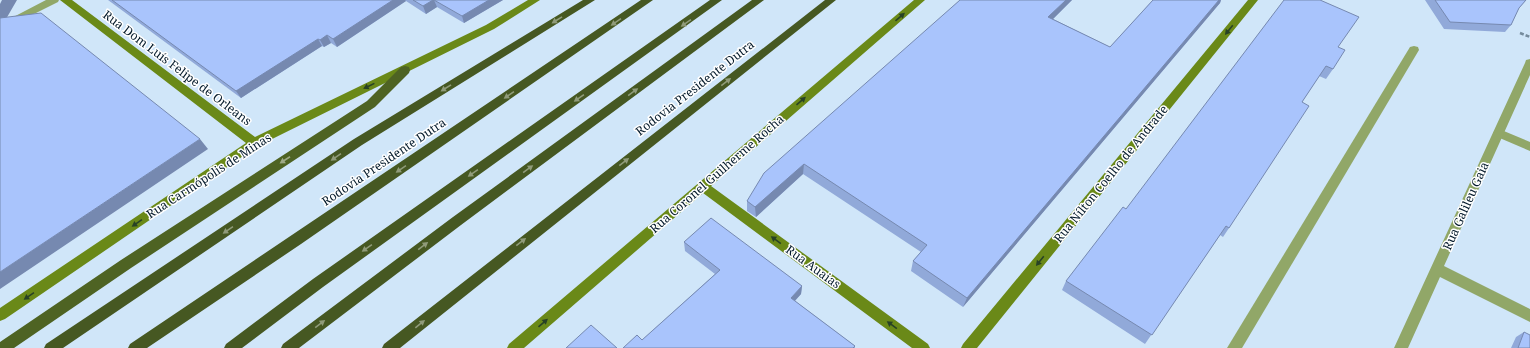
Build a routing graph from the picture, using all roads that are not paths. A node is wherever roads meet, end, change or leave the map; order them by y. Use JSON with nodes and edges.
{"nodes":[{"id":1,"x":54,"y":0,"type":"edge"},
{"id":2,"x":65,"y":0,"type":"edge"},
{"id":3,"x":535,"y":0,"type":"edge"},
{"id":4,"x":590,"y":0,"type":"edge"},
{"id":5,"x":648,"y":0,"type":"edge"},
{"id":6,"x":717,"y":0,"type":"edge"},
{"id":7,"x":759,"y":0,"type":"edge"},
{"id":8,"x":831,"y":0,"type":"edge"},
{"id":9,"x":920,"y":0,"type":"edge"},
{"id":10,"x":1253,"y":0,"type":"edge"},
{"id":11,"x":0,"y":28,"type":"edge"},
{"id":12,"x":1414,"y":50,"type":"dead end"},
{"id":13,"x":1530,"y":64,"type":"edge"},
{"id":14,"x":404,"y":70,"type":"junction"},
{"id":15,"x":1498,"y":133,"type":"junction"},
{"id":16,"x":254,"y":143,"type":"junction"},
{"id":17,"x":1530,"y":147,"type":"edge"},
{"id":18,"x":702,"y":186,"type":"junction"},
{"id":19,"x":1437,"y":269,"type":"junction"},
{"id":20,"x":0,"y":315,"type":"edge"},
{"id":21,"x":1530,"y":316,"type":"edge"},
{"id":22,"x":2,"y":348,"type":"edge"},
{"id":23,"x":51,"y":348,"type":"edge"},
{"id":24,"x":135,"y":348,"type":"edge"},
{"id":25,"x":231,"y":348,"type":"edge"},
{"id":26,"x":288,"y":348,"type":"edge"},
{"id":27,"x":389,"y":348,"type":"edge"},
{"id":28,"x":514,"y":348,"type":"edge"},
{"id":29,"x":923,"y":348,"type":"edge"},
{"id":30,"x":968,"y":348,"type":"edge"},
{"id":31,"x":1234,"y":348,"type":"edge"},
{"id":32,"x":1401,"y":348,"type":"edge"}],
"edges":[{"from":1,"to":11,"type":"street"},
{"from":2,"to":16,"type":"main road","name":"Rua Dom Luís Felipe de Orleans"},
{"from":3,"to":14,"type":"main road","name":"Rua Carmópolis de Minas"},
{"from":4,"to":23,"type":"highway","one_way":true},
{"from":5,"to":24,"type":"highway","name":"Rodovia Presidente Dutra","one_way":true},
{"from":6,"to":25,"type":"highway","one_way":true},
{"from":26,"to":7,"type":"highway","one_way":true},
{"from":27,"to":8,"type":"highway","name":"Rodovia Presidente Dutra","one_way":true},
{"from":18,"to":9,"type":"main road","name":"Rua Coronel Guilherme Rocha","one_way":true},
{"from":10,"to":30,"type":"main road","name":"Rua Nílton Coelho de Andrade","one_way":true},
{"from":12,"to":31,"type":"street"},
{"from":13,"to":15,"type":"street","name":"Rua Galileu Gaia"},
{"from":14,"to":16,"type":"main road","name":"Rua Carmópolis de Minas","one_way":true},
{"from":14,"to":22,"type":"highway","one_way":true},
{"from":15,"to":17,"type":"street"},
{"from":15,"to":19,"type":"street","name":"Rua Galileu Gaia"},
{"from":16,"to":20,"type":"main road","name":"Rua Carmópolis de Minas","one_way":true},
{"from":28,"to":18,"type":"main road","name":"Rua Coronel Guilherme Rocha","one_way":true},
{"from":29,"to":18,"type":"main road","name":"Rua Auaias","one_way":true},
{"from":19,"to":21,"type":"street"},
{"from":19,"to":32,"type":"street","name":"Rua Galileu Gaia"}]}
